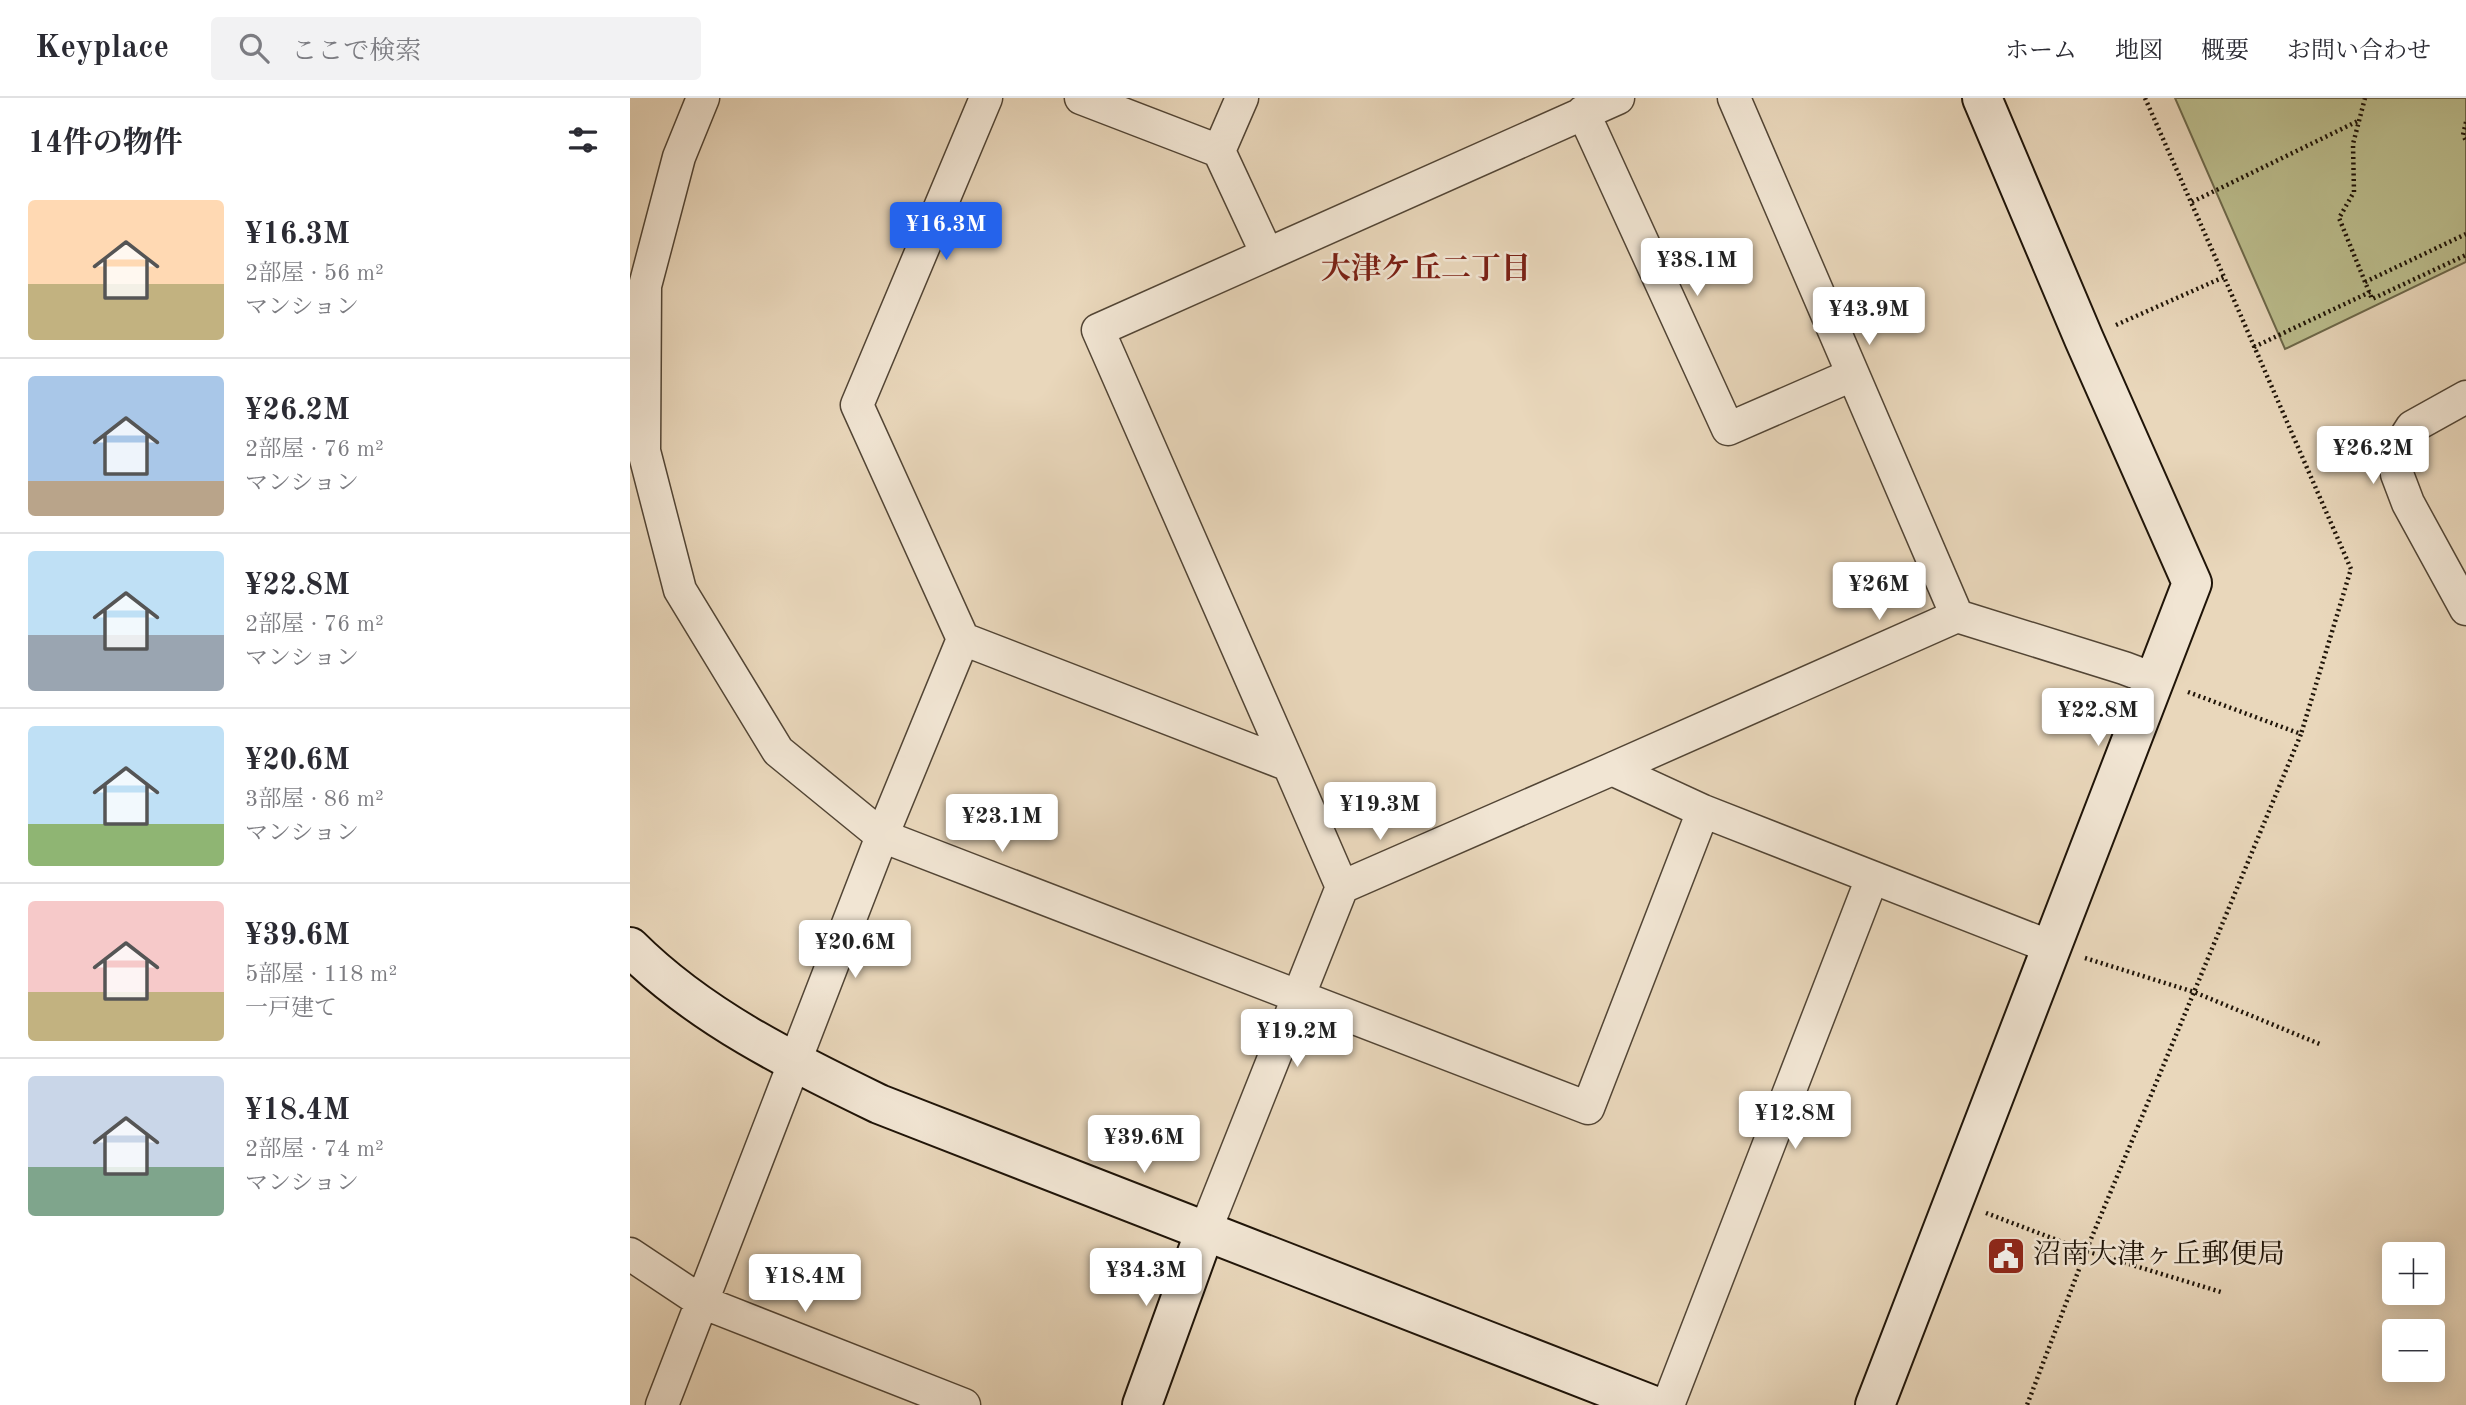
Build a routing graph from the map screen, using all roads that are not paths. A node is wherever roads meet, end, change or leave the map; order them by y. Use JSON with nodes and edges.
{"nodes":[{"id":1,"x":704,"y":98,"type":"edge"},
{"id":2,"x":986,"y":98,"type":"edge"},
{"id":3,"x":1082,"y":98,"type":"edge"},
{"id":4,"x":1242,"y":98,"type":"edge"},
{"id":5,"x":1618,"y":98,"type":"edge"},
{"id":6,"x":1734,"y":98,"type":"edge"},
{"id":7,"x":1982,"y":98,"type":"edge"},
{"id":8,"x":1583,"y":112,"type":"junction"},
{"id":9,"x":1219,"y":151,"type":"junction"},
{"id":10,"x":1267,"y":254,"type":"junction"},
{"id":11,"x":1852,"y":375,"type":"junction"},
{"id":12,"x":2466,"y":397,"type":"edge"},
{"id":13,"x":2466,"y":609,"type":"edge"},
{"id":14,"x":1957,"y":616,"type":"junction"},
{"id":15,"x":963,"y":639,"type":"junction"},
{"id":16,"x":2156,"y":680,"type":"junction"},
{"id":17,"x":1289,"y":765,"type":"junction"},
{"id":18,"x":1612,"y":769,"type":"junction"},
{"id":19,"x":1703,"y":811,"type":"junction"},
{"id":20,"x":882,"y":836,"type":"junction"},
{"id":21,"x":1872,"y":877,"type":"junction"},
{"id":22,"x":1342,"y":887,"type":"junction"},
{"id":23,"x":630,"y":947,"type":"edge"},
{"id":24,"x":2053,"y":948,"type":"junction"},
{"id":25,"x":1297,"y":998,"type":"junction"},
{"id":26,"x":795,"y":1063,"type":"junction"},
{"id":27,"x":1205,"y":1231,"type":"junction"},
{"id":28,"x":630,"y":1254,"type":"edge"},
{"id":29,"x":702,"y":1302,"type":"junction"},
{"id":30,"x":662,"y":1405,"type":"edge"},
{"id":31,"x":964,"y":1405,"type":"edge"},
{"id":32,"x":1142,"y":1405,"type":"edge"},
{"id":33,"x":1652,"y":1405,"type":"edge"},
{"id":34,"x":1668,"y":1405,"type":"edge"},
{"id":35,"x":1875,"y":1405,"type":"edge"}],
"edges":[{"from":1,"to":20,"type":"street"},
{"from":2,"to":15,"type":"street"},
{"from":3,"to":9,"type":"street"},
{"from":4,"to":9,"type":"street"},
{"from":5,"to":8,"type":"street"},
{"from":6,"to":11,"type":"street"},
{"from":7,"to":16,"type":"street"},
{"from":8,"to":10,"type":"street"},
{"from":8,"to":11,"type":"street"},
{"from":9,"to":10,"type":"street"},
{"from":10,"to":17,"type":"street"},
{"from":11,"to":14,"type":"street"},
{"from":12,"to":13,"type":"street"},
{"from":14,"to":16,"type":"street"},
{"from":14,"to":18,"type":"street"},
{"from":15,"to":17,"type":"street"},
{"from":15,"to":20,"type":"street"},
{"from":16,"to":24,"type":"street"},
{"from":17,"to":22,"type":"street"},
{"from":18,"to":19,"type":"street"},
{"from":18,"to":22,"type":"street"},
{"from":19,"to":21,"type":"street"},
{"from":19,"to":25,"type":"street"},
{"from":20,"to":25,"type":"street"},
{"from":20,"to":26,"type":"street"},
{"from":21,"to":24,"type":"street"},
{"from":21,"to":34,"type":"street"},
{"from":22,"to":25,"type":"street"},
{"from":23,"to":26,"type":"street"},
{"from":24,"to":35,"type":"street"},
{"from":25,"to":27,"type":"street"},
{"from":26,"to":27,"type":"street"},
{"from":26,"to":29,"type":"street"},
{"from":27,"to":32,"type":"street"},
{"from":27,"to":33,"type":"street"},
{"from":28,"to":29,"type":"street"},
{"from":29,"to":30,"type":"street"},
{"from":29,"to":31,"type":"street"}]}
